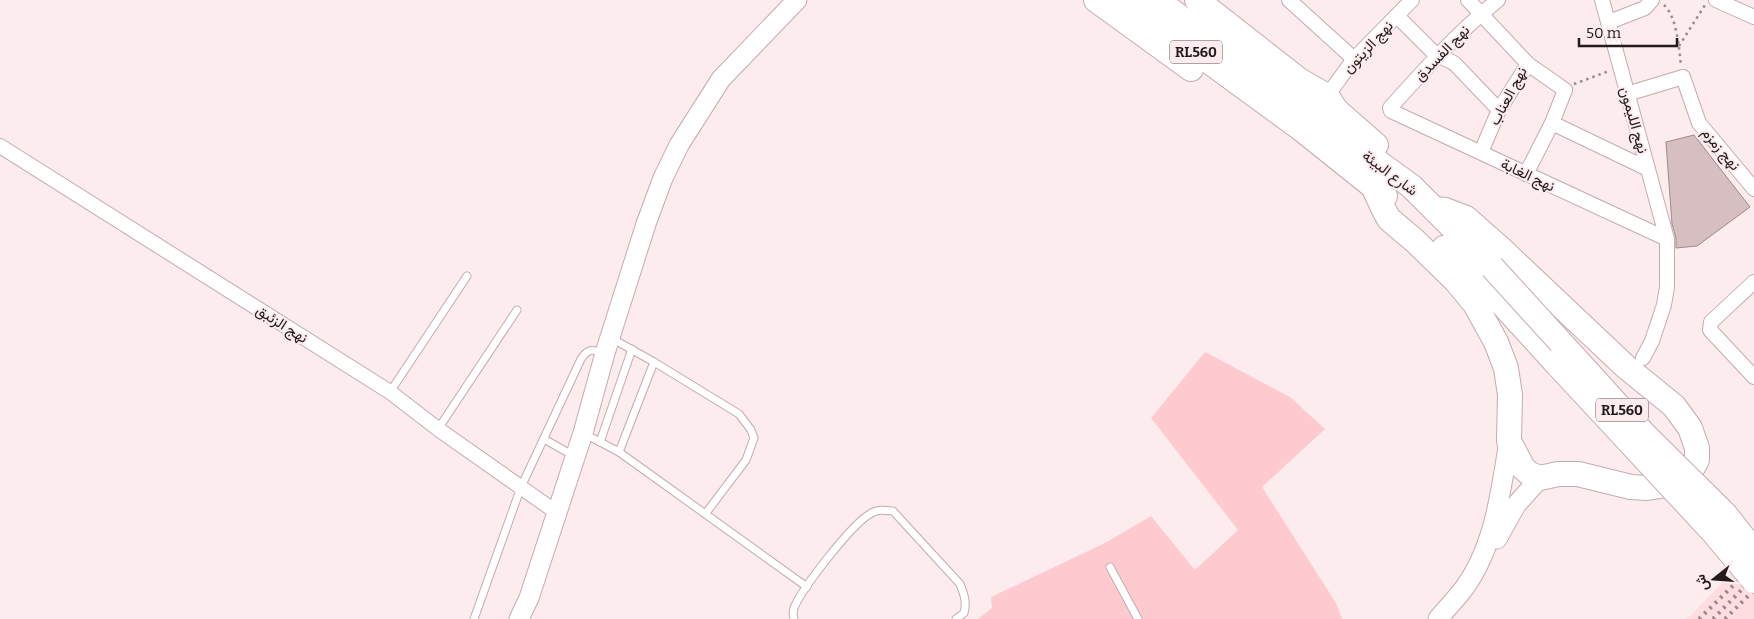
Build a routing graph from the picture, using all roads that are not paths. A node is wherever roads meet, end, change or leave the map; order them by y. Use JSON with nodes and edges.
{"nodes":[{"id":1,"x":797,"y":0,"type":"edge"},
{"id":2,"x":1096,"y":0,"type":"edge"},
{"id":3,"x":1125,"y":0,"type":"edge"},
{"id":4,"x":1157,"y":0,"type":"edge"},
{"id":5,"x":1197,"y":0,"type":"edge"},
{"id":6,"x":1289,"y":0,"type":"edge"},
{"id":7,"x":1412,"y":0,"type":"edge"},
{"id":8,"x":1468,"y":0,"type":"edge"},
{"id":9,"x":1498,"y":0,"type":"edge"},
{"id":10,"x":1602,"y":0,"type":"edge"},
{"id":11,"x":1652,"y":0,"type":"edge"},
{"id":12,"x":1716,"y":0,"type":"edge"},
{"id":13,"x":1481,"y":14,"type":"junction"},
{"id":14,"x":1749,"y":15,"type":"edge"},
{"id":15,"x":1397,"y":16,"type":"junction"},
{"id":16,"x":1609,"y":22,"type":"junction"},
{"id":17,"x":1438,"y":56,"type":"junction"},
{"id":18,"x":1354,"y":59,"type":"junction"},
{"id":19,"x":1528,"y":64,"type":"junction"},
{"id":20,"x":1627,"y":94,"type":"junction"},
{"id":21,"x":1326,"y":96,"type":"junction"},
{"id":22,"x":1272,"y":98,"type":"junction"},
{"id":23,"x":1390,"y":110,"type":"joint"},
{"id":24,"x":1499,"y":110,"type":"junction"},
{"id":25,"x":1552,"y":124,"type":"junction"},
{"id":26,"x":0,"y":146,"type":"edge"},
{"id":27,"x":1480,"y":152,"type":"junction"},
{"id":28,"x":1648,"y":169,"type":"junction"},
{"id":29,"x":1526,"y":174,"type":"junction"},
{"id":30,"x":1367,"y":182,"type":"junction"},
{"id":31,"x":1411,"y":186,"type":"junction"},
{"id":32,"x":1754,"y":189,"type":"edge"},
{"id":33,"x":1435,"y":209,"type":"junction"},
{"id":34,"x":1667,"y":239,"type":"junction"},
{"id":35,"x":467,"y":276,"type":"dead end"},
{"id":36,"x":1488,"y":276,"type":"junction"},
{"id":37,"x":1754,"y":282,"type":"edge"},
{"id":38,"x":517,"y":310,"type":"dead end"},
{"id":39,"x":607,"y":345,"type":"junction"},
{"id":40,"x":632,"y":349,"type":"junction"},
{"id":41,"x":1643,"y":358,"type":"dead end"},
{"id":42,"x":654,"y":362,"type":"junction"},
{"id":43,"x":1754,"y":377,"type":"edge"},
{"id":44,"x":390,"y":392,"type":"junction"},
{"id":45,"x":438,"y":429,"type":"junction"},
{"id":46,"x":583,"y":433,"type":"junction"},
{"id":47,"x":544,"y":439,"type":"junction"},
{"id":48,"x":1509,"y":441,"type":"junction"},
{"id":49,"x":600,"y":442,"type":"junction"},
{"id":50,"x":619,"y":452,"type":"junction"},
{"id":51,"x":575,"y":456,"type":"junction"},
{"id":52,"x":1540,"y":478,"type":"junction"},
{"id":53,"x":521,"y":487,"type":"junction"},
{"id":54,"x":556,"y":512,"type":"junction"},
{"id":55,"x":706,"y":513,"type":"junction"},
{"id":56,"x":1754,"y":552,"type":"edge"},
{"id":57,"x":1484,"y":553,"type":"junction"},
{"id":58,"x":1110,"y":567,"type":"dead end"},
{"id":59,"x":1754,"y":581,"type":"edge"},
{"id":60,"x":807,"y":587,"type":"junction"},
{"id":61,"x":474,"y":619,"type":"edge"},
{"id":62,"x":519,"y":619,"type":"edge"},
{"id":63,"x":794,"y":619,"type":"edge"},
{"id":64,"x":956,"y":619,"type":"edge"},
{"id":65,"x":1138,"y":619,"type":"edge"},
{"id":66,"x":1438,"y":619,"type":"edge"}],
"edges":[{"from":1,"to":39,"type":"main road"},
{"from":2,"to":30,"type":"highway"},
{"from":3,"to":22,"type":"highway","name":"شارع البيئة","number":"RL560"},
{"from":4,"to":22,"type":"highway","number":"RL560"},
{"from":5,"to":21,"type":"highway"},
{"from":6,"to":18,"type":"street"},
{"from":7,"to":15,"type":"street","name":"نهج الزيتون"},
{"from":8,"to":13,"type":"street","name":"نهج العناب"},
{"from":9,"to":13,"type":"street","name":"نهج الفسدق"},
{"from":10,"to":16,"type":"street","name":"نهج الليمون"},
{"from":11,"to":16,"type":"street"},
{"from":12,"to":14,"type":"street"},
{"from":13,"to":17,"type":"street","name":"نهج الفسدق"},
{"from":13,"to":19,"type":"street","name":"نهج العناب"},
{"from":15,"to":17,"type":"street"},
{"from":15,"to":18,"type":"street","name":"نهج الزيتون"},
{"from":16,"to":20,"type":"street","name":"نهج الليمون"},
{"from":17,"to":23,"type":"street","name":"نهج الفسدق"},
{"from":17,"to":24,"type":"street"},
{"from":18,"to":21,"type":"street","name":"نهج الزيتون"},
{"from":19,"to":24,"type":"street","name":"نهج العناب"},
{"from":19,"to":25,"type":"street"},
{"from":20,"to":28,"type":"street","name":"نهج الليمون"},
{"from":20,"to":32,"type":"street","name":"نهج زمزم"},
{"from":21,"to":31,"type":"highway"},
{"from":22,"to":30,"type":"highway","number":"RL560"},
{"from":22,"to":31,"type":"highway","name":"شارع البيئة","number":"RL560"},
{"from":23,"to":27,"type":"street","name":"نهج الغابة"},
{"from":24,"to":27,"type":"street","name":"نهج العناب"},
{"from":25,"to":28,"type":"street"},
{"from":25,"to":29,"type":"street"},
{"from":26,"to":44,"type":"street","name":"نهج الزئبق"},
{"from":27,"to":29,"type":"street","name":"نهج الغابة"},
{"from":28,"to":34,"type":"street","name":"نهج الليمون"},
{"from":29,"to":34,"type":"street","name":"نهج الغابة"},
{"from":30,"to":36,"type":"highway","number":"RL560"},
{"from":30,"to":48,"type":"highway"},
{"from":31,"to":33,"type":"highway","name":"شارع البيئة","number":"RL560"},
{"from":33,"to":36,"type":"highway","name":"شارع البيئة","number":"RL560"},
{"from":33,"to":52,"type":"highway"},
{"from":34,"to":41,"type":"street","name":"نهج الليمون"},
{"from":35,"to":44,"type":"lane"},
{"from":36,"to":56,"type":"highway","number":"RL560","bridge":true},
{"from":36,"to":59,"type":"highway","number":"RL560","bridge":true},
{"from":37,"to":43,"type":"street"},
{"from":38,"to":45,"type":"lane"},
{"from":39,"to":40,"type":"lane"},
{"from":39,"to":46,"type":"main road"},
{"from":39,"to":47,"type":"lane"},
{"from":40,"to":42,"type":"lane"},
{"from":40,"to":49,"type":"lane"},
{"from":42,"to":50,"type":"lane"},
{"from":42,"to":55,"type":"lane"},
{"from":44,"to":45,"type":"street","name":"نهج الزئبق"},
{"from":45,"to":53,"type":"street","name":"نهج الزئبق"},
{"from":46,"to":49,"type":"lane"},
{"from":46,"to":51,"type":"main road"},
{"from":47,"to":51,"type":"lane"},
{"from":47,"to":53,"type":"lane"},
{"from":48,"to":52,"type":"highway"},
{"from":48,"to":57,"type":"main road"},
{"from":49,"to":50,"type":"lane"},
{"from":50,"to":55,"type":"lane"},
{"from":51,"to":54,"type":"main road"},
{"from":52,"to":57,"type":"main road"},
{"from":53,"to":54,"type":"street","name":"نهج الزئبق"},
{"from":53,"to":61,"type":"lane"},
{"from":54,"to":62,"type":"main road"},
{"from":55,"to":60,"type":"lane"},
{"from":57,"to":66,"type":"main road"},
{"from":58,"to":65,"type":"lane"},
{"from":60,"to":63,"type":"lane"},
{"from":60,"to":64,"type":"lane"}]}
